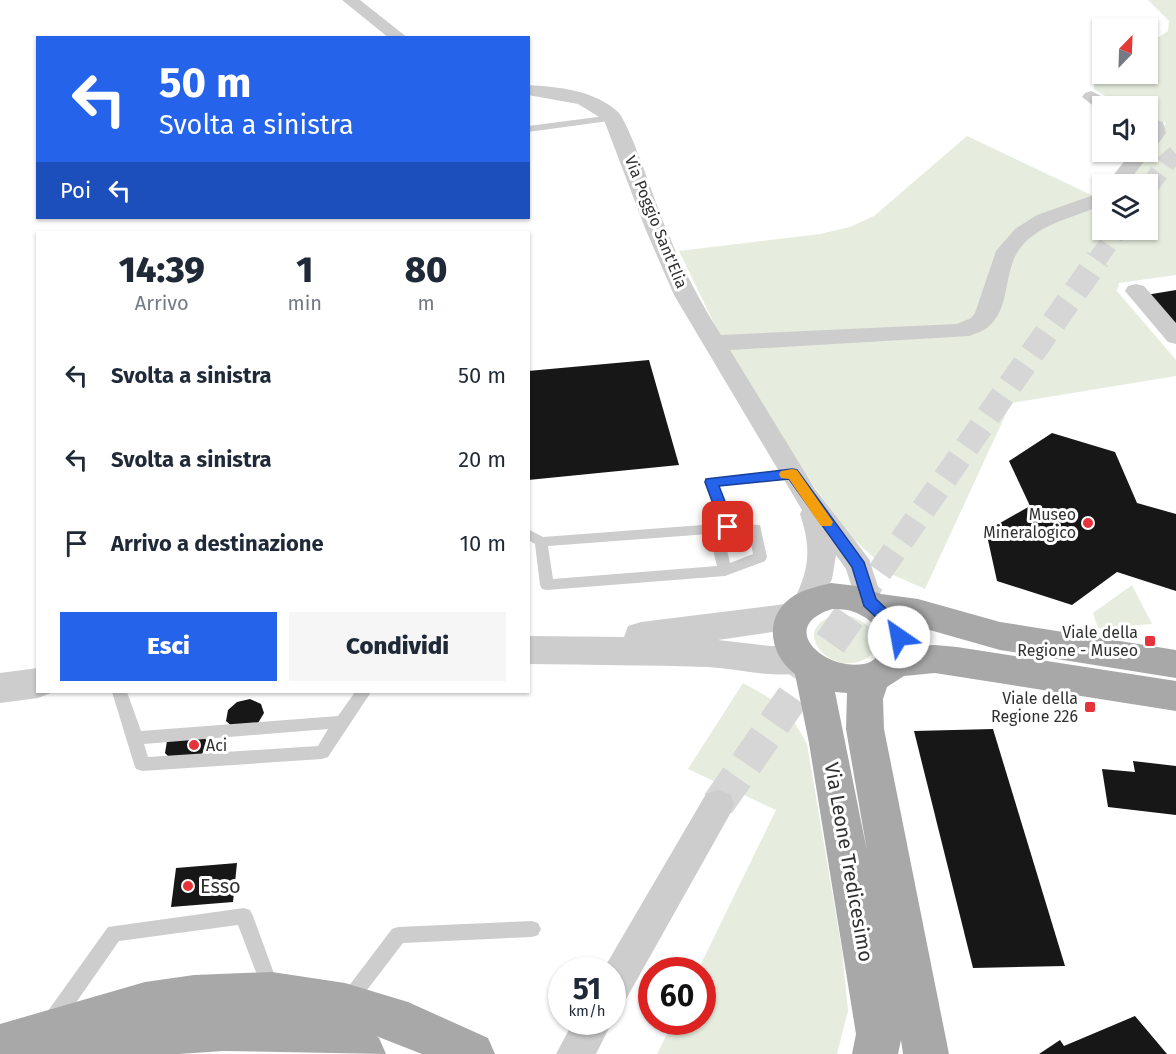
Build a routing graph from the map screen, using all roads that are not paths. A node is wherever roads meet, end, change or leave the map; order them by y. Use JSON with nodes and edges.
{"nodes":[{"id":1,"x":350,"y":0,"type":"edge"},
{"id":2,"x":397,"y":36,"type":"edge"},
{"id":3,"x":530,"y":90,"type":"edge"},
{"id":4,"x":613,"y":118,"type":"junction"},
{"id":5,"x":530,"y":129,"type":"edge"},
{"id":6,"x":1134,"y":162,"type":"edge"},
{"id":7,"x":1124,"y":174,"type":"edge"},
{"id":8,"x":1092,"y":201,"type":"edge"},
{"id":9,"x":1136,"y":291,"type":"dead end"},
{"id":10,"x":1176,"y":337,"type":"edge"},
{"id":11,"x":714,"y":343,"type":"junction"},
{"id":12,"x":799,"y":485,"type":"junction"},
{"id":13,"x":721,"y":528,"type":"junction"},
{"id":14,"x":530,"y":535,"type":"edge"},
{"id":15,"x":540,"y":542,"type":"junction"},
{"id":16,"x":725,"y":571,"type":"junction"},
{"id":17,"x":874,"y":605,"type":"junction"},
{"id":18,"x":800,"y":609,"type":"junction"},
{"id":19,"x":534,"y":650,"type":"edge"},
{"id":20,"x":1176,"y":664,"type":"edge"},
{"id":21,"x":807,"y":665,"type":"junction"},
{"id":22,"x":883,"y":671,"type":"junction"},
{"id":23,"x":36,"y":683,"type":"edge"},
{"id":24,"x":0,"y":688,"type":"edge"},
{"id":25,"x":120,"y":693,"type":"edge"},
{"id":26,"x":362,"y":693,"type":"edge"},
{"id":27,"x":1176,"y":696,"type":"edge"},
{"id":28,"x":342,"y":722,"type":"junction"},
{"id":29,"x":135,"y":738,"type":"junction"},
{"id":30,"x":718,"y":804,"type":"tunnel mouth"},
{"id":31,"x":532,"y":929,"type":"dead end"},
{"id":32,"x":626,"y":965,"type":"edge"},
{"id":33,"x":345,"y":1005,"type":"junction"},
{"id":34,"x":271,"y":1012,"type":"junction"},
{"id":35,"x":586,"y":1035,"type":"edge"},
{"id":36,"x":60,"y":1042,"type":"edge"},
{"id":37,"x":0,"y":1047,"type":"edge"},
{"id":38,"x":203,"y":1054,"type":"edge"},
{"id":39,"x":363,"y":1054,"type":"edge"},
{"id":40,"x":472,"y":1054,"type":"edge"},
{"id":41,"x":575,"y":1054,"type":"edge"},
{"id":42,"x":875,"y":1054,"type":"edge"},
{"id":43,"x":926,"y":1054,"type":"edge"}],
"edges":[{"from":1,"to":2,"type":"street"},
{"from":3,"to":4,"type":"street"},
{"from":4,"to":5,"type":"lane"},
{"from":4,"to":11,"type":"street","name":"Via Poggio Sant'Elia"},
{"from":6,"to":7,"type":"street"},
{"from":8,"to":11,"type":"street"},
{"from":9,"to":10,"type":"street"},
{"from":11,"to":12,"type":"street","name":"Via Poggio Sant'Elia"},
{"from":12,"to":13,"type":"lane"},
{"from":12,"to":17,"type":"street"},
{"from":12,"to":18,"type":"street"},
{"from":13,"to":15,"type":"lane"},
{"from":13,"to":16,"type":"lane"},
{"from":13,"to":16,"type":"lane"},
{"from":14,"to":15,"type":"lane"},
{"from":15,"to":16,"type":"lane"},
{"from":17,"to":18,"type":"main road"},
{"from":17,"to":20,"type":"main road"},
{"from":17,"to":22,"type":"main road"},
{"from":18,"to":19,"type":"street"},
{"from":18,"to":21,"type":"main road"},
{"from":19,"to":21,"type":"street"},
{"from":21,"to":22,"type":"main road"},
{"from":21,"to":42,"type":"main road","name":"Via Leone Tredicesimo"},
{"from":22,"to":27,"type":"main road"},
{"from":22,"to":43,"type":"main road"},
{"from":23,"to":24,"type":"street"},
{"from":25,"to":29,"type":"lane"},
{"from":26,"to":28,"type":"lane"},
{"from":28,"to":29,"type":"lane"},
{"from":28,"to":29,"type":"lane"},
{"from":30,"to":32,"type":"street"},
{"from":31,"to":33,"type":"lane"},
{"from":33,"to":34,"type":"main road"},
{"from":33,"to":40,"type":"main road"},
{"from":34,"to":36,"type":"main road"},
{"from":34,"to":36,"type":"lane"},
{"from":34,"to":38,"type":"street"},
{"from":34,"to":39,"type":"main road"},
{"from":35,"to":41,"type":"street"},
{"from":36,"to":37,"type":"main road"}]}
